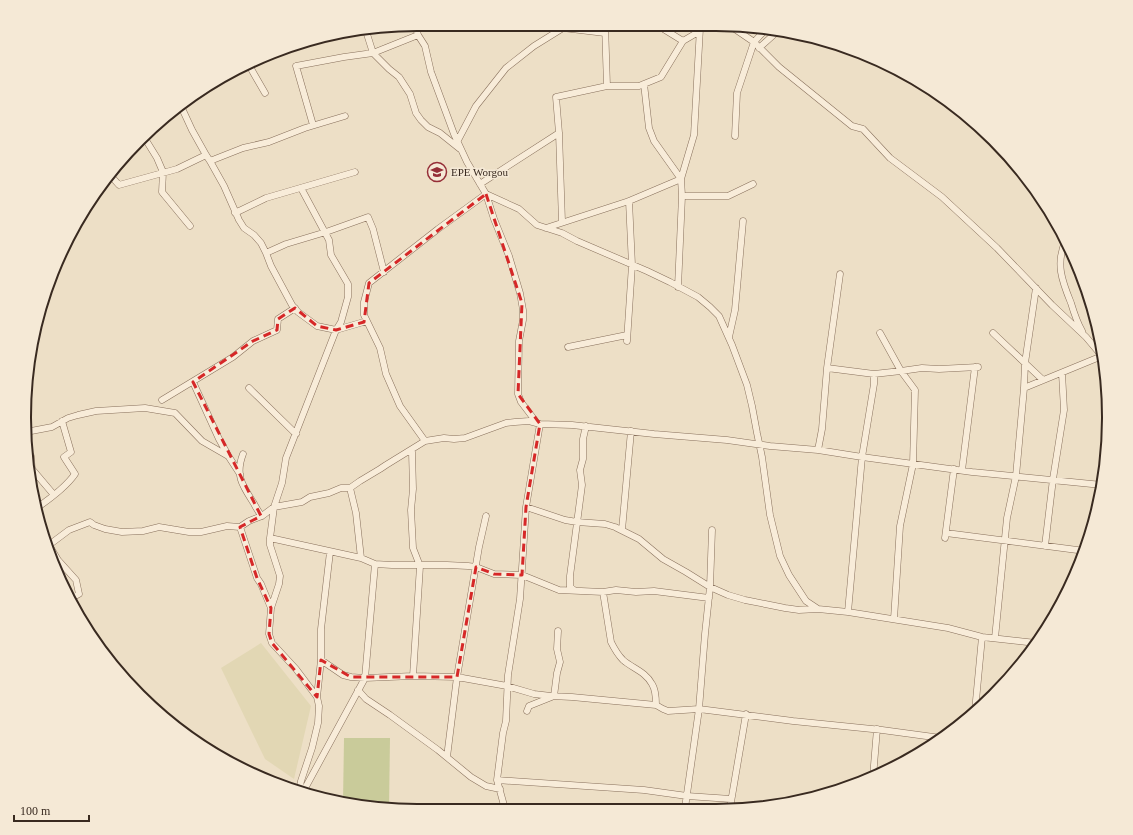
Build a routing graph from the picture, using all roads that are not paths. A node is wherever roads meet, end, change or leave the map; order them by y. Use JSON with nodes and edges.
{"nodes":[{"id":1,"x":417,"y":31,"type":"edge"},
{"id":2,"x":558,"y":31,"type":"edge"},
{"id":3,"x":588,"y":31,"type":"edge"},
{"id":4,"x":667,"y":31,"type":"edge"},
{"id":5,"x":698,"y":31,"type":"edge"},
{"id":6,"x":700,"y":31,"type":"edge"},
{"id":7,"x":739,"y":32,"type":"edge"},
{"id":8,"x":605,"y":33,"type":"joint"},
{"id":9,"x":367,"y":34,"type":"edge"},
{"id":10,"x":762,"y":34,"type":"edge"},
{"id":11,"x":418,"y":35,"type":"junction"},
{"id":12,"x":773,"y":35,"type":"edge"},
{"id":13,"x":683,"y":41,"type":"junction"},
{"id":14,"x":754,"y":42,"type":"junction"},
{"id":15,"x":759,"y":48,"type":"junction"},
{"id":16,"x":373,"y":53,"type":"junction"},
{"id":17,"x":251,"y":69,"type":"edge"},
{"id":18,"x":644,"y":84,"type":"junction"},
{"id":19,"x":607,"y":86,"type":"junction"},
{"id":20,"x":265,"y":93,"type":"dead end"},
{"id":21,"x":183,"y":110,"type":"edge"},
{"id":22,"x":345,"y":116,"type":"dead end"},
{"id":23,"x":313,"y":125,"type":"junction"},
{"id":24,"x":559,"y":133,"type":"junction"},
{"id":25,"x":735,"y":136,"type":"dead end"},
{"id":26,"x":147,"y":142,"type":"edge"},
{"id":27,"x":457,"y":142,"type":"junction"},
{"id":28,"x":461,"y":150,"type":"junction"},
{"id":29,"x":206,"y":155,"type":"junction"},
{"id":30,"x":210,"y":161,"type":"junction"},
{"id":31,"x":163,"y":172,"type":"junction"},
{"id":32,"x":355,"y":172,"type":"dead end"},
{"id":33,"x":113,"y":179,"type":"edge"},
{"id":34,"x":681,"y":180,"type":"junction"},
{"id":35,"x":480,"y":184,"type":"junction"},
{"id":36,"x":753,"y":184,"type":"dead end"},
{"id":37,"x":301,"y":188,"type":"junction"},
{"id":38,"x":486,"y":194,"type":"junction"},
{"id":39,"x":682,"y":196,"type":"junction"},
{"id":40,"x":629,"y":201,"type":"junction"},
{"id":41,"x":235,"y":213,"type":"junction"},
{"id":42,"x":562,"y":222,"type":"junction"},
{"id":43,"x":743,"y":222,"type":"dead end"},
{"id":44,"x":190,"y":226,"type":"dead end"},
{"id":45,"x":546,"y":228,"type":"junction"},
{"id":46,"x":326,"y":232,"type":"junction"},
{"id":47,"x":1063,"y":249,"type":"edge"},
{"id":48,"x":266,"y":253,"type":"junction"},
{"id":49,"x":632,"y":265,"type":"junction"},
{"id":50,"x":384,"y":272,"type":"junction"},
{"id":51,"x":840,"y":274,"type":"dead end"},
{"id":52,"x":678,"y":287,"type":"junction"},
{"id":53,"x":1036,"y":288,"type":"junction"},
{"id":54,"x":295,"y":308,"type":"junction"},
{"id":55,"x":367,"y":321,"type":"junction"},
{"id":56,"x":336,"y":330,"type":"junction"},
{"id":57,"x":880,"y":333,"type":"dead end"},
{"id":58,"x":993,"y":333,"type":"dead end"},
{"id":59,"x":729,"y":337,"type":"junction"},
{"id":60,"x":1086,"y":338,"type":"junction"},
{"id":61,"x":568,"y":347,"type":"dead end"},
{"id":62,"x":1096,"y":349,"type":"edge"},
{"id":63,"x":1098,"y":358,"type":"edge"},
{"id":64,"x":1025,"y":363,"type":"junction"},
{"id":65,"x":827,"y":368,"type":"junction"},
{"id":66,"x":901,"y":371,"type":"junction"},
{"id":67,"x":1062,"y":372,"type":"junction"},
{"id":68,"x":874,"y":374,"type":"junction"},
{"id":69,"x":1043,"y":380,"type":"junction"},
{"id":70,"x":192,"y":382,"type":"junction"},
{"id":71,"x":249,"y":388,"type":"dead end"},
{"id":72,"x":1024,"y":388,"type":"junction"},
{"id":73,"x":162,"y":400,"type":"dead end"},
{"id":74,"x":62,"y":422,"type":"junction"},
{"id":75,"x":539,"y":424,"type":"junction"},
{"id":76,"x":586,"y":426,"type":"junction"},
{"id":77,"x":32,"y":431,"type":"edge"},
{"id":78,"x":631,"y":431,"type":"junction"},
{"id":79,"x":296,"y":434,"type":"junction"},
{"id":80,"x":425,"y":441,"type":"junction"},
{"id":81,"x":759,"y":445,"type":"junction"},
{"id":82,"x":411,"y":450,"type":"junction"},
{"id":83,"x":818,"y":450,"type":"junction"},
{"id":84,"x":244,"y":454,"type":"dead end"},
{"id":85,"x":228,"y":456,"type":"junction"},
{"id":86,"x":862,"y":457,"type":"junction"},
{"id":87,"x":913,"y":464,"type":"junction"},
{"id":88,"x":954,"y":469,"type":"junction"},
{"id":89,"x":962,"y":470,"type":"junction"},
{"id":90,"x":35,"y":472,"type":"edge"},
{"id":91,"x":240,"y":474,"type":"junction"},
{"id":92,"x":1016,"y":476,"type":"junction"},
{"id":93,"x":1053,"y":480,"type":"junction"},
{"id":94,"x":1096,"y":485,"type":"edge"},
{"id":95,"x":350,"y":488,"type":"junction"},
{"id":96,"x":54,"y":495,"type":"junction"},
{"id":97,"x":41,"y":505,"type":"edge"},
{"id":98,"x":274,"y":507,"type":"junction"},
{"id":99,"x":526,"y":507,"type":"junction"},
{"id":100,"x":262,"y":516,"type":"junction"},
{"id":101,"x":486,"y":516,"type":"dead end"},
{"id":102,"x":577,"y":522,"type":"junction"},
{"id":103,"x":240,"y":527,"type":"junction"},
{"id":104,"x":622,"y":530,"type":"junction"},
{"id":105,"x":712,"y":530,"type":"dead end"},
{"id":106,"x":270,"y":538,"type":"junction"},
{"id":107,"x":1004,"y":540,"type":"junction"},
{"id":108,"x":52,"y":542,"type":"edge"},
{"id":109,"x":1045,"y":546,"type":"junction"},
{"id":110,"x":1078,"y":550,"type":"edge"},
{"id":111,"x":330,"y":552,"type":"junction"},
{"id":112,"x":360,"y":558,"type":"junction"},
{"id":113,"x":58,"y":560,"type":"edge"},
{"id":114,"x":376,"y":564,"type":"junction"},
{"id":115,"x":420,"y":566,"type":"junction"},
{"id":116,"x":476,"y":567,"type":"junction"},
{"id":117,"x":522,"y":575,"type":"junction"},
{"id":118,"x":710,"y":587,"type":"junction"},
{"id":119,"x":574,"y":590,"type":"junction"},
{"id":120,"x":603,"y":592,"type":"junction"},
{"id":121,"x":75,"y":596,"type":"edge"},
{"id":122,"x":709,"y":598,"type":"junction"},
{"id":123,"x":272,"y":608,"type":"junction"},
{"id":124,"x":818,"y":609,"type":"junction"},
{"id":125,"x":848,"y":612,"type":"junction"},
{"id":126,"x":894,"y":619,"type":"junction"},
{"id":127,"x":558,"y":631,"type":"dead end"},
{"id":128,"x":982,"y":637,"type":"junction"},
{"id":129,"x":995,"y":638,"type":"junction"},
{"id":130,"x":1030,"y":642,"type":"edge"},
{"id":131,"x":321,"y":660,"type":"junction"},
{"id":132,"x":414,"y":676,"type":"junction"},
{"id":133,"x":456,"y":677,"type":"junction"},
{"id":134,"x":365,"y":678,"type":"junction"},
{"id":135,"x":507,"y":686,"type":"junction"},
{"id":136,"x":358,"y":690,"type":"junction"},
{"id":137,"x":554,"y":696,"type":"junction"},
{"id":138,"x":317,"y":697,"type":"junction"},
{"id":139,"x":976,"y":703,"type":"edge"},
{"id":140,"x":656,"y":705,"type":"junction"},
{"id":141,"x":699,"y":709,"type":"junction"},
{"id":142,"x":527,"y":711,"type":"dead end"},
{"id":143,"x":746,"y":714,"type":"junction"},
{"id":144,"x":877,"y":729,"type":"junction"},
{"id":145,"x":933,"y":737,"type":"edge"},
{"id":146,"x":447,"y":757,"type":"junction"},
{"id":147,"x":874,"y":770,"type":"edge"},
{"id":148,"x":497,"y":780,"type":"junction"},
{"id":149,"x":300,"y":785,"type":"edge"},
{"id":150,"x":305,"y":787,"type":"edge"},
{"id":151,"x":500,"y":790,"type":"junction"},
{"id":152,"x":687,"y":796,"type":"junction"},
{"id":153,"x":731,"y":800,"type":"junction"},
{"id":154,"x":731,"y":803,"type":"edge"},
{"id":155,"x":502,"y":804,"type":"edge"},
{"id":156,"x":686,"y":804,"type":"edge"}],
"edges":[{"from":1,"to":11,"type":"street"},
{"from":2,"to":27,"type":"street"},
{"from":3,"to":8,"type":"street"},
{"from":4,"to":13,"type":"street"},
{"from":5,"to":13,"type":"street"},
{"from":6,"to":34,"type":"street"},
{"from":7,"to":14,"type":"street"},
{"from":8,"to":19,"type":"street"},
{"from":9,"to":16,"type":"street"},
{"from":10,"to":14,"type":"street"},
{"from":11,"to":16,"type":"street"},
{"from":11,"to":27,"type":"street"},
{"from":12,"to":15,"type":"street"},
{"from":13,"to":18,"type":"street"},
{"from":14,"to":15,"type":"street"},
{"from":14,"to":25,"type":"street"},
{"from":15,"to":53,"type":"street"},
{"from":16,"to":23,"type":"street"},
{"from":16,"to":28,"type":"street"},
{"from":17,"to":20,"type":"street"},
{"from":18,"to":19,"type":"street"},
{"from":18,"to":34,"type":"street"},
{"from":19,"to":24,"type":"street"},
{"from":21,"to":29,"type":"street"},
{"from":22,"to":23,"type":"street"},
{"from":23,"to":30,"type":"street"},
{"from":24,"to":35,"type":"street"},
{"from":24,"to":42,"type":"street"},
{"from":26,"to":31,"type":"street"},
{"from":27,"to":28,"type":"street"},
{"from":28,"to":35,"type":"street"},
{"from":29,"to":30,"type":"street"},
{"from":29,"to":31,"type":"street"},
{"from":30,"to":41,"type":"street"},
{"from":31,"to":33,"type":"street"},
{"from":31,"to":44,"type":"street"},
{"from":32,"to":37,"type":"street"},
{"from":34,"to":39,"type":"street"},
{"from":34,"to":40,"type":"street"},
{"from":35,"to":38,"type":"street"},
{"from":36,"to":39,"type":"street"},
{"from":37,"to":41,"type":"street"},
{"from":37,"to":46,"type":"street"},
{"from":38,"to":45,"type":"street"},
{"from":38,"to":50,"type":"street"},
{"from":38,"to":75,"type":"street"},
{"from":39,"to":52,"type":"street"},
{"from":40,"to":42,"type":"street"},
{"from":40,"to":49,"type":"street"},
{"from":41,"to":48,"type":"street"},
{"from":42,"to":45,"type":"street"},
{"from":43,"to":59,"type":"street"},
{"from":45,"to":49,"type":"street"},
{"from":46,"to":48,"type":"street"},
{"from":46,"to":50,"type":"street"},
{"from":46,"to":56,"type":"street"},
{"from":47,"to":60,"type":"street"},
{"from":48,"to":54,"type":"street"},
{"from":49,"to":52,"type":"street"},
{"from":49,"to":61,"type":"street"},
{"from":50,"to":55,"type":"street"},
{"from":51,"to":65,"type":"street"},
{"from":52,"to":59,"type":"street"},
{"from":53,"to":60,"type":"street"},
{"from":53,"to":64,"type":"street"},
{"from":54,"to":56,"type":"street"},
{"from":54,"to":70,"type":"street"},
{"from":55,"to":56,"type":"street"},
{"from":55,"to":80,"type":"street"},
{"from":56,"to":79,"type":"street"},
{"from":57,"to":66,"type":"street"},
{"from":58,"to":64,"type":"street"},
{"from":59,"to":81,"type":"street"},
{"from":60,"to":62,"type":"street"},
{"from":63,"to":67,"type":"street"},
{"from":64,"to":69,"type":"street"},
{"from":64,"to":72,"type":"street"},
{"from":65,"to":68,"type":"street"},
{"from":65,"to":83,"type":"street"},
{"from":66,"to":68,"type":"street"},
{"from":66,"to":87,"type":"street"},
{"from":66,"to":89,"type":"street"},
{"from":67,"to":69,"type":"street"},
{"from":67,"to":93,"type":"street"},
{"from":68,"to":86,"type":"street"},
{"from":69,"to":72,"type":"street"},
{"from":70,"to":73,"type":"street"},
{"from":70,"to":85,"type":"street"},
{"from":71,"to":79,"type":"street"},
{"from":72,"to":92,"type":"street"},
{"from":74,"to":77,"type":"street"},
{"from":74,"to":85,"type":"street"},
{"from":74,"to":96,"type":"street"},
{"from":75,"to":76,"type":"street"},
{"from":75,"to":80,"type":"street"},
{"from":75,"to":99,"type":"street"},
{"from":76,"to":78,"type":"street"},
{"from":76,"to":102,"type":"street"},
{"from":78,"to":81,"type":"street"},
{"from":78,"to":104,"type":"street"},
{"from":79,"to":98,"type":"street"},
{"from":80,"to":82,"type":"street"},
{"from":81,"to":83,"type":"street"},
{"from":81,"to":124,"type":"street"},
{"from":82,"to":95,"type":"street"},
{"from":82,"to":115,"type":"street"},
{"from":83,"to":86,"type":"street"},
{"from":84,"to":91,"type":"street"},
{"from":85,"to":91,"type":"street"},
{"from":86,"to":87,"type":"street"},
{"from":86,"to":125,"type":"street"},
{"from":87,"to":88,"type":"street"},
{"from":87,"to":126,"type":"street"},
{"from":88,"to":89,"type":"street"},
{"from":88,"to":107,"type":"street"},
{"from":89,"to":92,"type":"street"},
{"from":90,"to":96,"type":"street"},
{"from":91,"to":100,"type":"street"},
{"from":92,"to":93,"type":"street"},
{"from":92,"to":107,"type":"street"},
{"from":93,"to":94,"type":"street"},
{"from":93,"to":109,"type":"street"},
{"from":95,"to":98,"type":"street"},
{"from":95,"to":112,"type":"street"},
{"from":96,"to":97,"type":"street"},
{"from":98,"to":100,"type":"street"},
{"from":98,"to":106,"type":"street"},
{"from":99,"to":102,"type":"street"},
{"from":99,"to":117,"type":"street"},
{"from":100,"to":103,"type":"street"},
{"from":101,"to":116,"type":"street"},
{"from":102,"to":104,"type":"street"},
{"from":102,"to":119,"type":"street"},
{"from":103,"to":108,"type":"street"},
{"from":103,"to":123,"type":"street"},
{"from":104,"to":118,"type":"street"},
{"from":105,"to":118,"type":"street"},
{"from":106,"to":111,"type":"street"},
{"from":106,"to":123,"type":"street"},
{"from":107,"to":109,"type":"street"},
{"from":107,"to":129,"type":"street"},
{"from":109,"to":110,"type":"street"},
{"from":111,"to":112,"type":"street"},
{"from":111,"to":131,"type":"street"},
{"from":112,"to":114,"type":"street"},
{"from":113,"to":121,"type":"street"},
{"from":114,"to":115,"type":"street"},
{"from":114,"to":134,"type":"street"},
{"from":115,"to":116,"type":"street"},
{"from":115,"to":132,"type":"street"},
{"from":116,"to":117,"type":"street"},
{"from":116,"to":133,"type":"street"},
{"from":117,"to":119,"type":"street"},
{"from":117,"to":135,"type":"street"},
{"from":118,"to":122,"type":"street"},
{"from":118,"to":124,"type":"street"},
{"from":119,"to":120,"type":"street"},
{"from":120,"to":122,"type":"street"},
{"from":120,"to":140,"type":"street"},
{"from":122,"to":141,"type":"street"},
{"from":123,"to":138,"type":"street"},
{"from":124,"to":125,"type":"street"},
{"from":125,"to":126,"type":"street"},
{"from":126,"to":128,"type":"street"},
{"from":127,"to":137,"type":"street"},
{"from":128,"to":129,"type":"street"},
{"from":128,"to":139,"type":"street"},
{"from":129,"to":130,"type":"street"},
{"from":131,"to":134,"type":"street"},
{"from":131,"to":138,"type":"street"},
{"from":132,"to":133,"type":"street"},
{"from":132,"to":134,"type":"street"},
{"from":133,"to":135,"type":"street"},
{"from":133,"to":146,"type":"street"},
{"from":134,"to":136,"type":"street"},
{"from":135,"to":137,"type":"street"},
{"from":135,"to":148,"type":"street"},
{"from":136,"to":146,"type":"street"},
{"from":136,"to":150,"type":"street"},
{"from":137,"to":140,"type":"street"},
{"from":137,"to":142,"type":"street"},
{"from":138,"to":149,"type":"street"},
{"from":140,"to":141,"type":"street"},
{"from":141,"to":143,"type":"street"},
{"from":141,"to":152,"type":"street"},
{"from":143,"to":144,"type":"street"},
{"from":143,"to":153,"type":"street"},
{"from":144,"to":145,"type":"street"},
{"from":144,"to":147,"type":"street"},
{"from":146,"to":151,"type":"street"},
{"from":148,"to":151,"type":"street"},
{"from":148,"to":152,"type":"street"},
{"from":151,"to":155,"type":"street"},
{"from":152,"to":153,"type":"street"},
{"from":152,"to":156,"type":"street"},
{"from":153,"to":154,"type":"street"}]}
